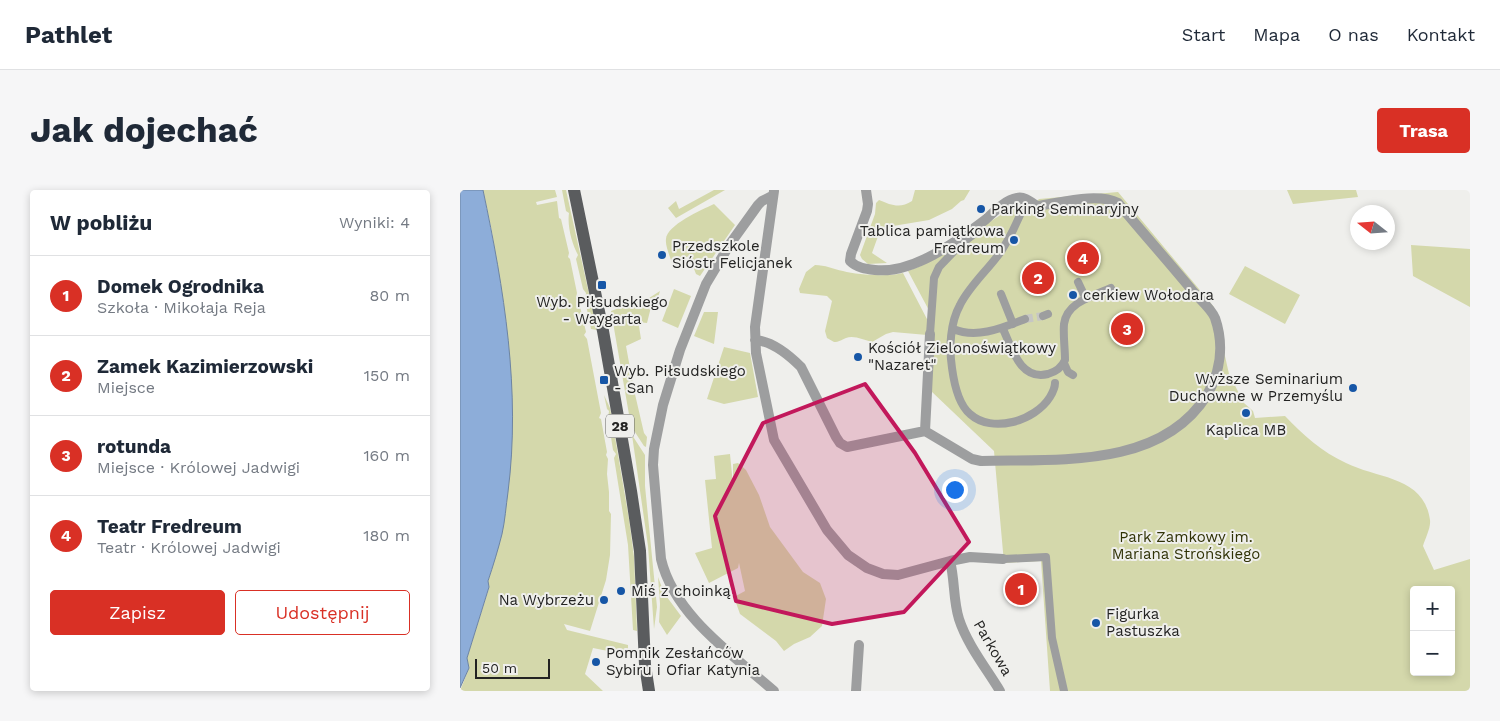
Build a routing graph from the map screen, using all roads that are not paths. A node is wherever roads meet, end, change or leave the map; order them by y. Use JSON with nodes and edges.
{"nodes":[{"id":1,"x":574,"y":190,"type":"edge"},
{"id":2,"x":866,"y":190,"type":"edge"},
{"id":3,"x":773,"y":193,"type":"edge"},
{"id":4,"x":1028,"y":195,"type":"edge"},
{"id":5,"x":978,"y":225,"type":"junction"},
{"id":6,"x":1078,"y":282,"type":"dead end"},
{"id":7,"x":1111,"y":288,"type":"dead end"},
{"id":8,"x":1001,"y":294,"type":"dead end"},
{"id":9,"x":1086,"y":299,"type":"junction"},
{"id":10,"x":1025,"y":319,"type":"tunnel mouth"},
{"id":11,"x":1012,"y":324,"type":"junction"},
{"id":12,"x":953,"y":329,"type":"junction"},
{"id":13,"x":1002,"y":329,"type":"junction"},
{"id":14,"x":930,"y":334,"type":"joint"},
{"id":15,"x":755,"y":340,"type":"junction"},
{"id":16,"x":1064,"y":363,"type":"junction"},
{"id":17,"x":1073,"y":375,"type":"dead end"},
{"id":18,"x":1055,"y":380,"type":"junction"},
{"id":19,"x":925,"y":431,"type":"junction"},
{"id":20,"x":1003,"y":559,"type":"joint"},
{"id":21,"x":950,"y":560,"type":"junction"},
{"id":22,"x":860,"y":645,"type":"dead end"},
{"id":23,"x":649,"y":691,"type":"edge"},
{"id":24,"x":774,"y":691,"type":"edge"},
{"id":25,"x":856,"y":691,"type":"edge"},
{"id":26,"x":1000,"y":691,"type":"edge"},
{"id":27,"x":1064,"y":691,"type":"edge"}],
"edges":[{"from":1,"to":23,"type":"main road","number":"28"},
{"from":2,"to":5,"type":"street"},
{"from":3,"to":15,"type":"street"},
{"from":3,"to":24,"type":"street"},
{"from":4,"to":5,"type":"street"},
{"from":4,"to":12,"type":"street"},
{"from":4,"to":19,"type":"street"},
{"from":5,"to":14,"type":"street"},
{"from":6,"to":9,"type":"street"},
{"from":7,"to":9,"type":"street"},
{"from":8,"to":11,"type":"street"},
{"from":9,"to":16,"type":"street"},
{"from":10,"to":11,"type":"street"},
{"from":11,"to":13,"type":"street"},
{"from":12,"to":13,"type":"street"},
{"from":12,"to":18,"type":"street"},
{"from":13,"to":18,"type":"street"},
{"from":14,"to":19,"type":"street"},
{"from":15,"to":19,"type":"street"},
{"from":15,"to":21,"type":"street"},
{"from":16,"to":17,"type":"street"},
{"from":16,"to":18,"type":"street"},
{"from":20,"to":21,"type":"street"},
{"from":20,"to":27,"type":"street"},
{"from":21,"to":26,"type":"street","name":"Parkowa"},
{"from":22,"to":25,"type":"street"}]}
